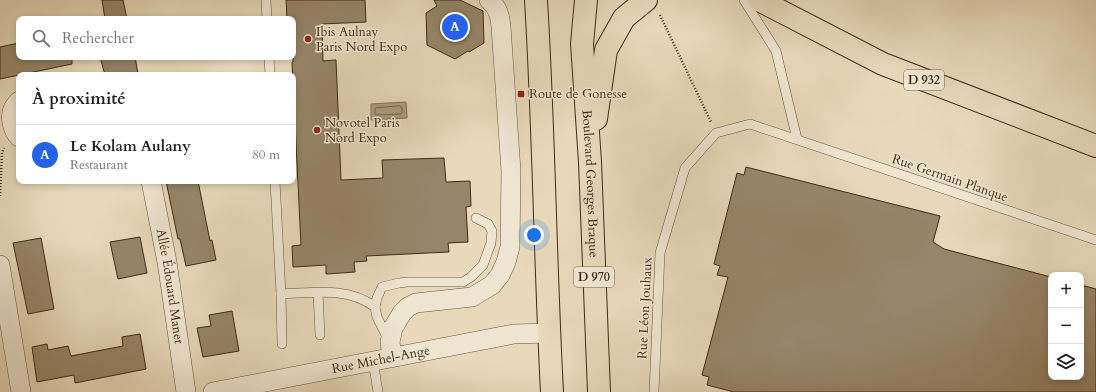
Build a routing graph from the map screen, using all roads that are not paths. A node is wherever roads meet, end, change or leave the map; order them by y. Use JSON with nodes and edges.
{"nodes":[{"id":1,"x":266,"y":0,"type":"edge"},
{"id":2,"x":489,"y":0,"type":"edge"},
{"id":3,"x":536,"y":0,"type":"edge"},
{"id":4,"x":586,"y":0,"type":"edge"},
{"id":5,"x":744,"y":0,"type":"edge"},
{"id":6,"x":759,"y":0,"type":"edge"},
{"id":7,"x":653,"y":7,"type":"edge"},
{"id":8,"x":267,"y":16,"type":"edge"},
{"id":9,"x":269,"y":60,"type":"edge"},
{"id":10,"x":270,"y":72,"type":"edge"},
{"id":11,"x":16,"y":104,"type":"edge"},
{"id":12,"x":16,"y":133,"type":"edge"},
{"id":13,"x":796,"y":139,"type":"junction"},
{"id":14,"x":1096,"y":146,"type":"edge"},
{"id":15,"x":590,"y":162,"type":"junction"},
{"id":16,"x":152,"y":184,"type":"edge"},
{"id":17,"x":275,"y":184,"type":"edge"},
{"id":18,"x":476,"y":218,"type":"dead end"},
{"id":19,"x":1096,"y":240,"type":"edge"},
{"id":20,"x":0,"y":269,"type":"edge"},
{"id":21,"x":318,"y":293,"type":"junction"},
{"id":22,"x":281,"y":294,"type":"junction"},
{"id":23,"x":375,"y":307,"type":"junction"},
{"id":24,"x":549,"y":333,"type":"junction"},
{"id":25,"x":320,"y":335,"type":"dead end"},
{"id":26,"x":282,"y":344,"type":"dead end"},
{"id":27,"x":391,"y":350,"type":"junction"},
{"id":28,"x":372,"y":361,"type":"junction"},
{"id":29,"x":264,"y":387,"type":"edge"},
{"id":30,"x":21,"y":392,"type":"edge"},
{"id":31,"x":186,"y":392,"type":"edge"},
{"id":32,"x":213,"y":392,"type":"edge"},
{"id":33,"x":378,"y":392,"type":"edge"},
{"id":34,"x":552,"y":392,"type":"edge"},
{"id":35,"x":599,"y":392,"type":"edge"},
{"id":36,"x":654,"y":392,"type":"edge"}],
"edges":[{"from":1,"to":8,"type":"lane"},
{"from":2,"to":27,"type":"street"},
{"from":3,"to":24,"type":"main road"},
{"from":4,"to":15,"type":"main road","name":"Boulevard Georges Braque","number":"D 970"},
{"from":5,"to":13,"type":"lane"},
{"from":6,"to":14,"type":"main road","number":"D 932"},
{"from":7,"to":15,"type":"main road"},
{"from":9,"to":10,"type":"lane"},
{"from":11,"to":12,"type":"street"},
{"from":13,"to":19,"type":"lane","name":"Rue Germain Planque"},
{"from":13,"to":36,"type":"lane","name":"Rue Léon Jouhaux"},
{"from":15,"to":35,"type":"main road","name":"Boulevard Georges Braque","number":"D 970"},
{"from":16,"to":31,"type":"street","name":"Allée Édouard Manet"},
{"from":17,"to":22,"type":"lane"},
{"from":18,"to":23,"type":"lane"},
{"from":20,"to":30,"type":"street"},
{"from":21,"to":22,"type":"lane"},
{"from":21,"to":23,"type":"lane"},
{"from":21,"to":25,"type":"lane"},
{"from":22,"to":26,"type":"lane"},
{"from":23,"to":27,"type":"lane"},
{"from":24,"to":27,"type":"street","name":"Rue Michel-Ange"},
{"from":24,"to":34,"type":"main road"},
{"from":27,"to":28,"type":"street","name":"Rue Michel-Ange"},
{"from":28,"to":29,"type":"street","name":"Rue Michel-Ange"},
{"from":28,"to":33,"type":"lane"},
{"from":29,"to":32,"type":"street","name":"Rue Michel-Ange"}]}
